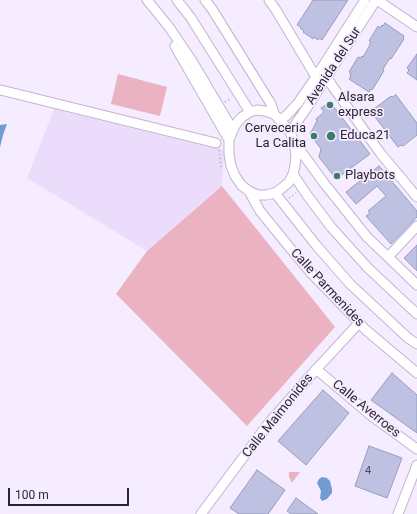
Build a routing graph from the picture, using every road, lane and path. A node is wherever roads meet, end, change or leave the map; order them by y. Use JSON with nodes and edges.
{"nodes":[{"id":1,"x":147,"y":0,"type":"edge"},
{"id":2,"x":177,"y":0,"type":"edge"},
{"id":3,"x":205,"y":0,"type":"edge"},
{"id":4,"x":269,"y":0,"type":"edge"},
{"id":5,"x":365,"y":0,"type":"edge"},
{"id":6,"x":376,"y":0,"type":"edge"},
{"id":7,"x":168,"y":27,"type":"junction"},
{"id":8,"x":417,"y":27,"type":"edge"},
{"id":9,"x":324,"y":73,"type":"junction"},
{"id":10,"x":316,"y":77,"type":"junction"},
{"id":11,"x":1,"y":90,"type":"dead end"},
{"id":12,"x":250,"y":112,"type":"junction"},
{"id":13,"x":277,"y":117,"type":"junction"},
{"id":14,"x":232,"y":130,"type":"junction"},
{"id":15,"x":290,"y":132,"type":"junction"},
{"id":16,"x":229,"y":140,"type":"junction"},
{"id":17,"x":294,"y":142,"type":"junction"},
{"id":18,"x":216,"y":143,"type":"dead end"},
{"id":19,"x":293,"y":174,"type":"junction"},
{"id":20,"x":302,"y":188,"type":"junction"},
{"id":21,"x":249,"y":191,"type":"junction"},
{"id":22,"x":275,"y":193,"type":"junction"},
{"id":23,"x":417,"y":197,"type":"edge"},
{"id":24,"x":283,"y":203,"type":"junction"},
{"id":25,"x":417,"y":226,"type":"edge"},
{"id":26,"x":388,"y":257,"type":"junction"},
{"id":27,"x":417,"y":285,"type":"edge"},
{"id":28,"x":417,"y":314,"type":"edge"},
{"id":29,"x":359,"y":323,"type":"junction"},
{"id":30,"x":417,"y":344,"type":"edge"},
{"id":31,"x":316,"y":369,"type":"junction"},
{"id":32,"x":417,"y":373,"type":"edge"},
{"id":33,"x":417,"y":449,"type":"edge"},
{"id":34,"x":417,"y":465,"type":"edge"},
{"id":35,"x":202,"y":514,"type":"edge"},
{"id":36,"x":398,"y":514,"type":"edge"}],
"edges":[{"from":1,"to":7,"type":"street"},
{"from":2,"to":12,"type":"street"},
{"from":3,"to":13,"type":"street"},
{"from":4,"to":10,"type":"street"},
{"from":5,"to":9,"type":"street","name":"Avenida del Sur"},
{"from":6,"to":8,"type":"street"},
{"from":6,"to":9,"type":"street","name":"Avenida del Sur"},
{"from":7,"to":14,"type":"street"},
{"from":7,"to":16,"type":"street"},
{"from":9,"to":10,"type":"street","name":"Avenida del Sur"},
{"from":9,"to":15,"type":"street","name":"Avenida del Sur"},
{"from":9,"to":23,"type":"street"},
{"from":10,"to":13,"type":"street","name":"Avenida del Sur"},
{"from":11,"to":18,"type":"street"},
{"from":12,"to":13,"type":"street"},
{"from":12,"to":14,"type":"street"},
{"from":13,"to":15,"type":"street"},
{"from":14,"to":16,"type":"street"},
{"from":15,"to":17,"type":"street"},
{"from":16,"to":21,"type":"street"},
{"from":17,"to":19,"type":"street"},
{"from":17,"to":26,"type":"street"},
{"from":19,"to":20,"type":"street"},
{"from":19,"to":22,"type":"street"},
{"from":20,"to":24,"type":"path"},
{"from":20,"to":28,"type":"street"},
{"from":21,"to":22,"type":"street"},
{"from":21,"to":29,"type":"street","name":"Calle Parmenides"},
{"from":22,"to":24,"type":"street"},
{"from":24,"to":30,"type":"street"},
{"from":25,"to":26,"type":"street"},
{"from":26,"to":27,"type":"street"},
{"from":29,"to":31,"type":"street","name":"Calle Maimonides"},
{"from":29,"to":32,"type":"street","name":"Calle Parmenides"},
{"from":31,"to":33,"type":"street","name":"Calle Averroes"},
{"from":31,"to":35,"type":"street","name":"Calle Maimonides"},
{"from":34,"to":36,"type":"street"}]}
